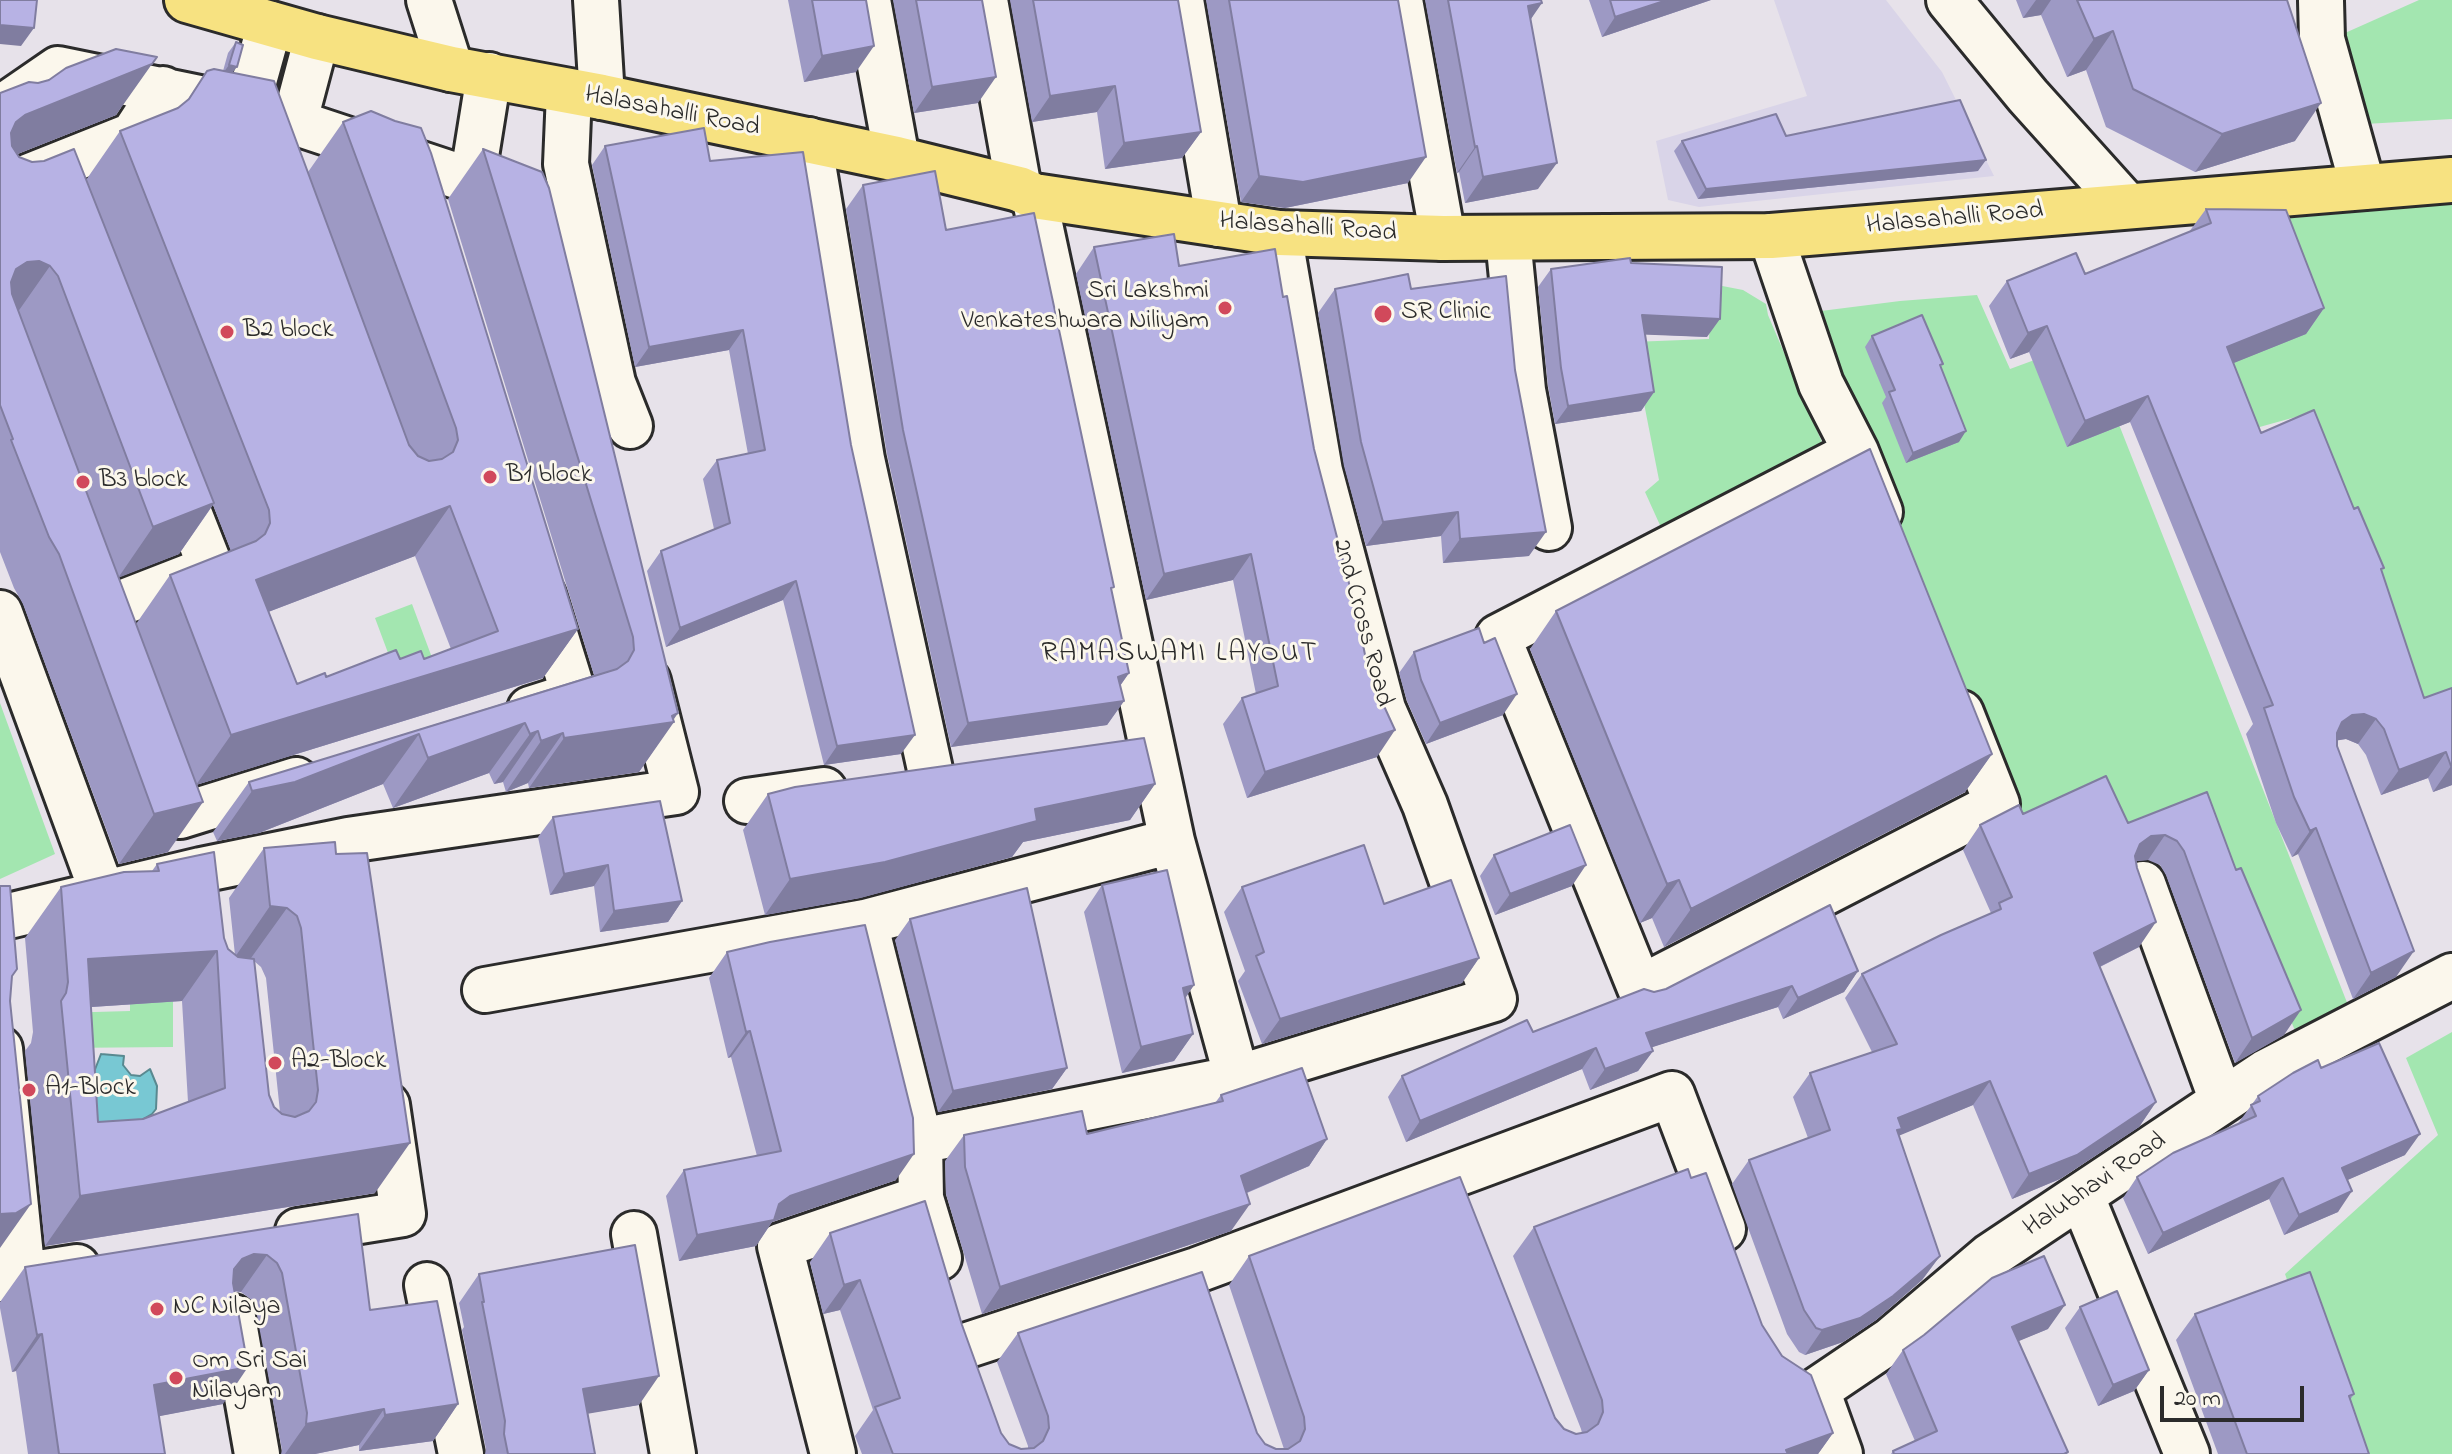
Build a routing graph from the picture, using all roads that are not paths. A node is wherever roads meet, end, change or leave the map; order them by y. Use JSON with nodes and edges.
{"nodes":[{"id":1,"x":187,"y":0,"type":"edge"},
{"id":2,"x":429,"y":0,"type":"edge"},
{"id":3,"x":596,"y":0,"type":"edge"},
{"id":4,"x":868,"y":0,"type":"edge"},
{"id":5,"x":985,"y":0,"type":"edge"},
{"id":6,"x":1181,"y":0,"type":"edge"},
{"id":7,"x":1400,"y":0,"type":"edge"},
{"id":8,"x":1949,"y":0,"type":"edge"},
{"id":9,"x":2321,"y":1,"type":"edge"},
{"id":10,"x":284,"y":22,"type":"edge"},
{"id":11,"x":470,"y":72,"type":"junction"},
{"id":12,"x":163,"y":89,"type":"junction"},
{"id":13,"x":585,"y":95,"type":"junction"},
{"id":14,"x":0,"y":109,"type":"edge"},
{"id":15,"x":269,"y":123,"type":"junction"},
{"id":16,"x":809,"y":140,"type":"junction"},
{"id":17,"x":897,"y":159,"type":"junction"},
{"id":18,"x":410,"y":160,"type":"junction"},
{"id":19,"x":2452,"y":180,"type":"edge"},
{"id":20,"x":472,"y":181,"type":"junction"},
{"id":21,"x":2363,"y":187,"type":"junction"},
{"id":22,"x":0,"y":188,"type":"edge"},
{"id":23,"x":1027,"y":193,"type":"junction"},
{"id":24,"x":424,"y":206,"type":"edge"},
{"id":25,"x":2127,"y":206,"type":"junction"},
{"id":26,"x":1219,"y":224,"type":"junction"},
{"id":27,"x":1279,"y":233,"type":"junction"},
{"id":28,"x":539,"y":235,"type":"edge"},
{"id":29,"x":1771,"y":236,"type":"junction"},
{"id":30,"x":1443,"y":238,"type":"junction"},
{"id":31,"x":1508,"y":238,"type":"junction"},
{"id":32,"x":558,"y":313,"type":"edge"},
{"id":33,"x":581,"y":406,"type":"edge"},
{"id":34,"x":630,"y":426,"type":"dead end"},
{"id":35,"x":158,"y":434,"type":"edge"},
{"id":36,"x":1856,"y":452,"type":"junction"},
{"id":37,"x":1549,"y":528,"type":"edge"},
{"id":38,"x":1897,"y":555,"type":"edge"},
{"id":39,"x":532,"y":557,"type":"edge"},
{"id":40,"x":87,"y":567,"type":"edge"},
{"id":41,"x":0,"y":613,"type":"edge"},
{"id":42,"x":638,"y":638,"type":"edge"},
{"id":43,"x":1944,"y":672,"type":"edge"},
{"id":44,"x":498,"y":718,"type":"edge"},
{"id":45,"x":332,"y":769,"type":"edge"},
{"id":46,"x":164,"y":772,"type":"edge"},
{"id":47,"x":747,"y":801,"type":"dead end"},
{"id":48,"x":180,"y":816,"type":"junction"},
{"id":49,"x":1172,"y":841,"type":"junction"},
{"id":50,"x":201,"y":870,"type":"junction"},
{"id":51,"x":2143,"y":884,"type":"edge"},
{"id":52,"x":103,"y":894,"type":"junction"},
{"id":53,"x":205,"y":913,"type":"edge"},
{"id":54,"x":865,"y":922,"type":"junction"},
{"id":55,"x":0,"y":935,"type":"edge"},
{"id":56,"x":2431,"y":974,"type":"edge"},
{"id":57,"x":485,"y":990,"type":"dead end"},
{"id":58,"x":2,"y":1032,"type":"edge"},
{"id":59,"x":382,"y":1074,"type":"edge"},
{"id":60,"x":1237,"y":1078,"type":"junction"},
{"id":61,"x":2222,"y":1101,"type":"junction"},
{"id":62,"x":920,"y":1141,"type":"junction"},
{"id":63,"x":1454,"y":1174,"type":"junction"},
{"id":64,"x":2082,"y":1197,"type":"junction"},
{"id":65,"x":921,"y":1198,"type":"junction"},
{"id":66,"x":1471,"y":1218,"type":"edge"},
{"id":67,"x":634,"y":1234,"type":"dead end"},
{"id":68,"x":266,"y":1236,"type":"edge"},
{"id":69,"x":114,"y":1261,"type":"edge"},
{"id":70,"x":1737,"y":1267,"type":"edge"},
{"id":71,"x":1197,"y":1270,"type":"junction"},
{"id":72,"x":12,"y":1278,"type":"edge"},
{"id":73,"x":427,"y":1285,"type":"dead end"},
{"id":74,"x":1212,"y":1312,"type":"edge"},
{"id":75,"x":232,"y":1315,"type":"edge"},
{"id":76,"x":965,"y":1346,"type":"junction"},
{"id":77,"x":979,"y":1387,"type":"edge"},
{"id":78,"x":257,"y":1454,"type":"edge"},
{"id":79,"x":461,"y":1454,"type":"edge"},
{"id":80,"x":673,"y":1454,"type":"edge"},
{"id":81,"x":833,"y":1454,"type":"edge"},
{"id":82,"x":1840,"y":1454,"type":"edge"},
{"id":83,"x":2187,"y":1454,"type":"edge"}],
"edges":[{"from":1,"to":10,"type":"main road","name":"Halasahalli Road"},
{"from":2,"to":11,"type":"street"},
{"from":3,"to":13,"type":"street"},
{"from":4,"to":17,"type":"street"},
{"from":5,"to":23,"type":"street"},
{"from":6,"to":26,"type":"street"},
{"from":7,"to":30,"type":"street"},
{"from":8,"to":25,"type":"street"},
{"from":9,"to":21,"type":"street"},
{"from":10,"to":11,"type":"main road","name":"Halasahalli Road"},
{"from":10,"to":15,"type":"street"},
{"from":11,"to":13,"type":"main road","name":"Halasahalli Road"},
{"from":11,"to":20,"type":"street"},
{"from":12,"to":14,"type":"street"},
{"from":12,"to":15,"type":"street"},
{"from":12,"to":22,"type":"street"},
{"from":13,"to":16,"type":"main road","name":"Halasahalli Road"},
{"from":13,"to":34,"type":"street"},
{"from":15,"to":18,"type":"street"},
{"from":16,"to":17,"type":"main road","name":"Halasahalli Road"},
{"from":16,"to":47,"type":"street"},
{"from":17,"to":23,"type":"main road","name":"Halasahalli Road"},
{"from":18,"to":20,"type":"street"},
{"from":18,"to":24,"type":"street"},
{"from":19,"to":21,"type":"main road","name":"Halasahalli Road"},
{"from":20,"to":28,"type":"street"},
{"from":21,"to":25,"type":"main road","name":"Halasahalli Road"},
{"from":23,"to":26,"type":"main road","name":"Halasahalli Road"},
{"from":23,"to":49,"type":"street"},
{"from":25,"to":29,"type":"main road","name":"Halasahalli Road"},
{"from":26,"to":27,"type":"main road","name":"Halasahalli Road"},
{"from":27,"to":30,"type":"main road","name":"Halasahalli Road"},
{"from":27,"to":60,"type":"street","name":"2nd Cross Road"},
{"from":29,"to":31,"type":"main road","name":"Halasahalli Road"},
{"from":29,"to":36,"type":"street"},
{"from":30,"to":31,"type":"main road","name":"Halasahalli Road"},
{"from":31,"to":37,"type":"street"},
{"from":32,"to":33,"type":"street"},
{"from":35,"to":40,"type":"street"},
{"from":36,"to":38,"type":"street"},
{"from":36,"to":43,"type":"street"},
{"from":39,"to":44,"type":"street"},
{"from":41,"to":52,"type":"street"},
{"from":42,"to":50,"type":"street"},
{"from":45,"to":48,"type":"street"},
{"from":46,"to":48,"type":"street"},
{"from":48,"to":50,"type":"street"},
{"from":49,"to":54,"type":"street"},
{"from":49,"to":60,"type":"street"},
{"from":50,"to":52,"type":"street"},
{"from":50,"to":53,"type":"street"},
{"from":51,"to":61,"type":"street"},
{"from":52,"to":55,"type":"street"},
{"from":54,"to":57,"type":"street"},
{"from":54,"to":62,"type":"street"},
{"from":56,"to":61,"type":"street","name":"Halubhavi Road"},
{"from":58,"to":72,"type":"street"},
{"from":59,"to":68,"type":"street"},
{"from":60,"to":62,"type":"street"},
{"from":61,"to":64,"type":"street","name":"Halubhavi Road"},
{"from":62,"to":65,"type":"street"},
{"from":63,"to":66,"type":"street"},
{"from":63,"to":70,"type":"street"},
{"from":63,"to":71,"type":"street"},
{"from":64,"to":82,"type":"street","name":"Halubhavi Road"},
{"from":64,"to":83,"type":"street"},
{"from":65,"to":76,"type":"street"},
{"from":65,"to":81,"type":"street"},
{"from":67,"to":80,"type":"street"},
{"from":69,"to":72,"type":"street"},
{"from":71,"to":74,"type":"street"},
{"from":71,"to":76,"type":"street"},
{"from":73,"to":79,"type":"street"},
{"from":75,"to":78,"type":"street"},
{"from":76,"to":77,"type":"street"}]}
